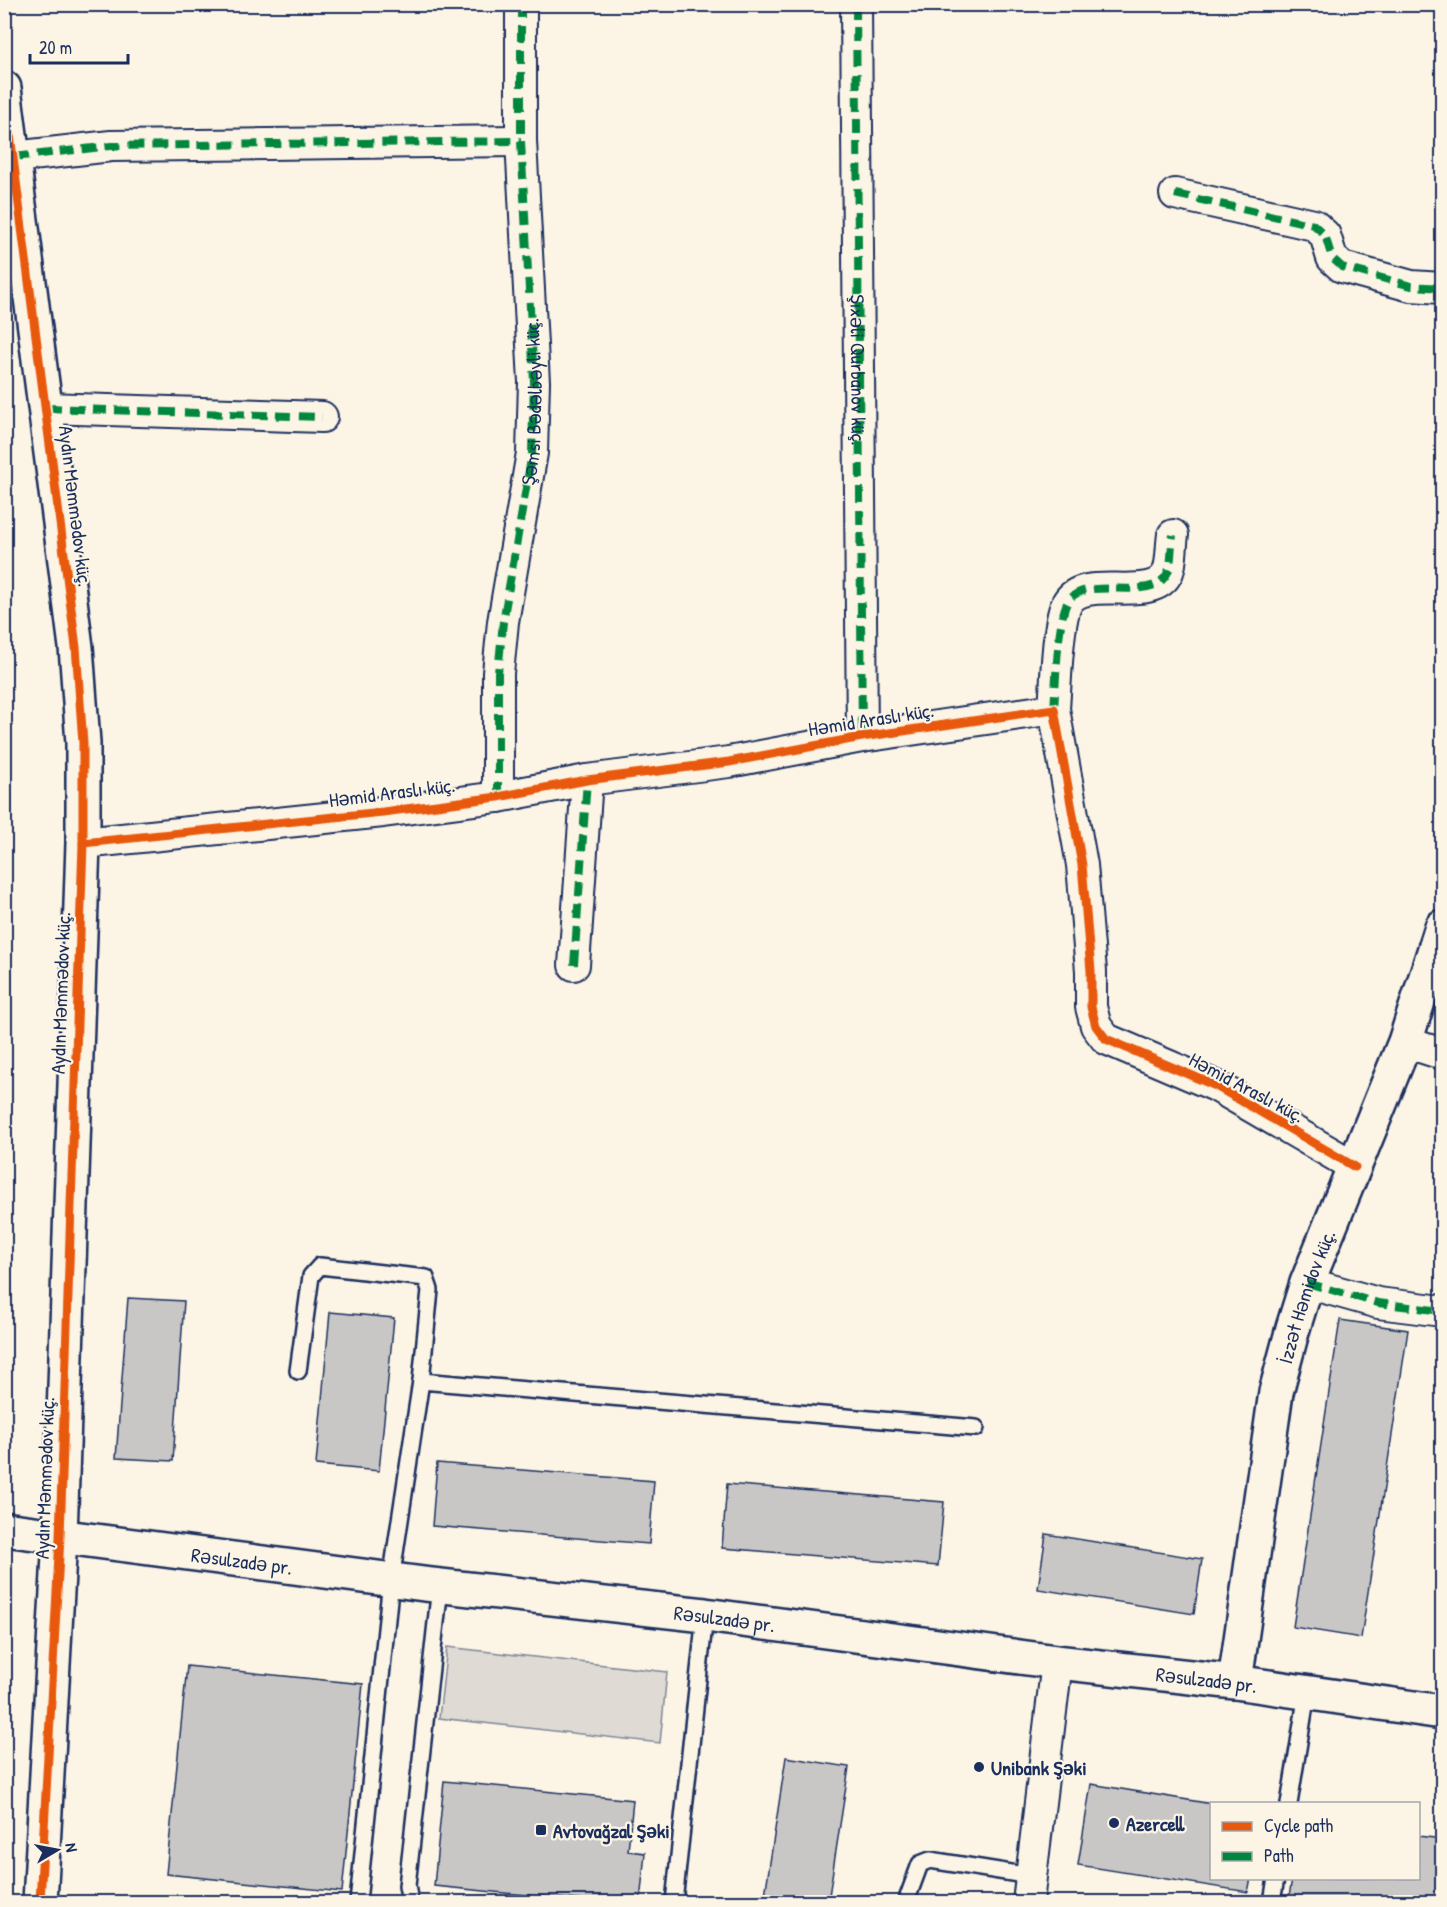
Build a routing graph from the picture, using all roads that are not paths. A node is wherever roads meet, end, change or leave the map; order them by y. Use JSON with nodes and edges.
{"nodes":[{"id":1,"x":521,"y":4,"type":"edge"},
{"id":2,"x":856,"y":4,"type":"edge"},
{"id":3,"x":4,"y":88,"type":"edge"},
{"id":4,"x":521,"y":141,"type":"junction"},
{"id":5,"x":14,"y":157,"type":"junction"},
{"id":6,"x":1175,"y":194,"type":"dead end"},
{"id":7,"x":1443,"y":288,"type":"edge"},
{"id":8,"x":46,"y":408,"type":"junction"},
{"id":9,"x":322,"y":417,"type":"dead end"},
{"id":10,"x":1173,"y":535,"type":"dead end"},
{"id":11,"x":1054,"y":709,"type":"junction"},
{"id":12,"x":862,"y":737,"type":"junction"},
{"id":13,"x":587,"y":780,"type":"junction"},
{"id":14,"x":498,"y":797,"type":"junction"},
{"id":15,"x":83,"y":843,"type":"junction"},
{"id":16,"x":1443,"y":927,"type":"edge"},
{"id":17,"x":574,"y":965,"type":"dead end"},
{"id":18,"x":1405,"y":1042,"type":"junction"},
{"id":19,"x":1443,"y":1054,"type":"edge"},
{"id":20,"x":1355,"y":1167,"type":"junction"},
{"id":21,"x":1307,"y":1284,"type":"junction"},
{"id":22,"x":1443,"y":1311,"type":"edge"},
{"id":23,"x":298,"y":1371,"type":"dead end"},
{"id":24,"x":421,"y":1382,"type":"junction"},
{"id":25,"x":976,"y":1428,"type":"dead end"},
{"id":26,"x":4,"y":1529,"type":"edge"},
{"id":27,"x":60,"y":1537,"type":"junction"},
{"id":28,"x":391,"y":1580,"type":"junction"},
{"id":29,"x":440,"y":1586,"type":"junction"},
{"id":30,"x":705,"y":1615,"type":"junction"},
{"id":31,"x":1057,"y":1662,"type":"junction"},
{"id":32,"x":1235,"y":1682,"type":"junction"},
{"id":33,"x":1307,"y":1693,"type":"junction"},
{"id":34,"x":1443,"y":1712,"type":"edge"},
{"id":35,"x":1289,"y":1802,"type":"edge"},
{"id":36,"x":1276,"y":1880,"type":"edge"},
{"id":37,"x":1029,"y":1889,"type":"edge"},
{"id":38,"x":40,"y":1902,"type":"edge"},
{"id":39,"x":358,"y":1902,"type":"edge"},
{"id":40,"x":410,"y":1902,"type":"edge"},
{"id":41,"x":674,"y":1902,"type":"edge"},
{"id":42,"x":906,"y":1902,"type":"edge"},
{"id":43,"x":1272,"y":1902,"type":"edge"}],
"edges":[{"from":1,"to":4,"type":"street","name":"Şəmsi Bədəlbəyli küç."},
{"from":2,"to":12,"type":"street","name":"Şıxəli Qurbanov küç."},
{"from":3,"to":5,"type":"street","name":"Aydın Məmmədov küç."},
{"from":4,"to":5,"type":"street"},
{"from":4,"to":14,"type":"street","name":"Şəmsi Bədəlbəyli küç."},
{"from":5,"to":8,"type":"street","name":"Aydın Məmmədov küç."},
{"from":6,"to":7,"type":"street"},
{"from":8,"to":9,"type":"street"},
{"from":8,"to":15,"type":"street","name":"Aydın Məmmədov küç."},
{"from":10,"to":11,"type":"street"},
{"from":11,"to":12,"type":"street","name":"Həmid Araslı küç."},
{"from":11,"to":20,"type":"street","name":"Həmid Araslı küç."},
{"from":12,"to":13,"type":"street","name":"Həmid Araslı küç."},
{"from":13,"to":14,"type":"street","name":"Həmid Araslı küç."},
{"from":13,"to":17,"type":"street"},
{"from":14,"to":15,"type":"street","name":"Həmid Araslı küç."},
{"from":15,"to":27,"type":"street","name":"Aydın Məmmədov küç."},
{"from":16,"to":18,"type":"street","name":"İzzət Həmidov küç."},
{"from":18,"to":19,"type":"street"},
{"from":18,"to":20,"type":"street","name":"İzzət Həmidov küç."},
{"from":20,"to":21,"type":"street","name":"İzzət Həmidov küç."},
{"from":21,"to":22,"type":"street"},
{"from":21,"to":32,"type":"street","name":"İzzət Həmidov küç."},
{"from":23,"to":24,"type":"lane"},
{"from":24,"to":25,"type":"lane"},
{"from":24,"to":28,"type":"lane"},
{"from":26,"to":27,"type":"street","name":"Rəsulzadə pr."},
{"from":27,"to":28,"type":"street","name":"Rəsulzadə pr."},
{"from":27,"to":38,"type":"street","name":"Aydın Məmmədov küç."},
{"from":28,"to":29,"type":"street","name":"Rəsulzadə pr."},
{"from":28,"to":39,"type":"lane"},
{"from":29,"to":30,"type":"street","name":"Rəsulzadə pr."},
{"from":29,"to":40,"type":"lane"},
{"from":30,"to":31,"type":"street","name":"Rəsulzadə pr."},
{"from":30,"to":41,"type":"lane"},
{"from":31,"to":32,"type":"street","name":"Rəsulzadə pr."},
{"from":31,"to":37,"type":"street"},
{"from":32,"to":33,"type":"street","name":"Rəsulzadə pr."},
{"from":33,"to":34,"type":"street","name":"Rəsulzadə pr."},
{"from":33,"to":35,"type":"lane"},
{"from":36,"to":43,"type":"lane"},
{"from":37,"to":42,"type":"lane"}]}
